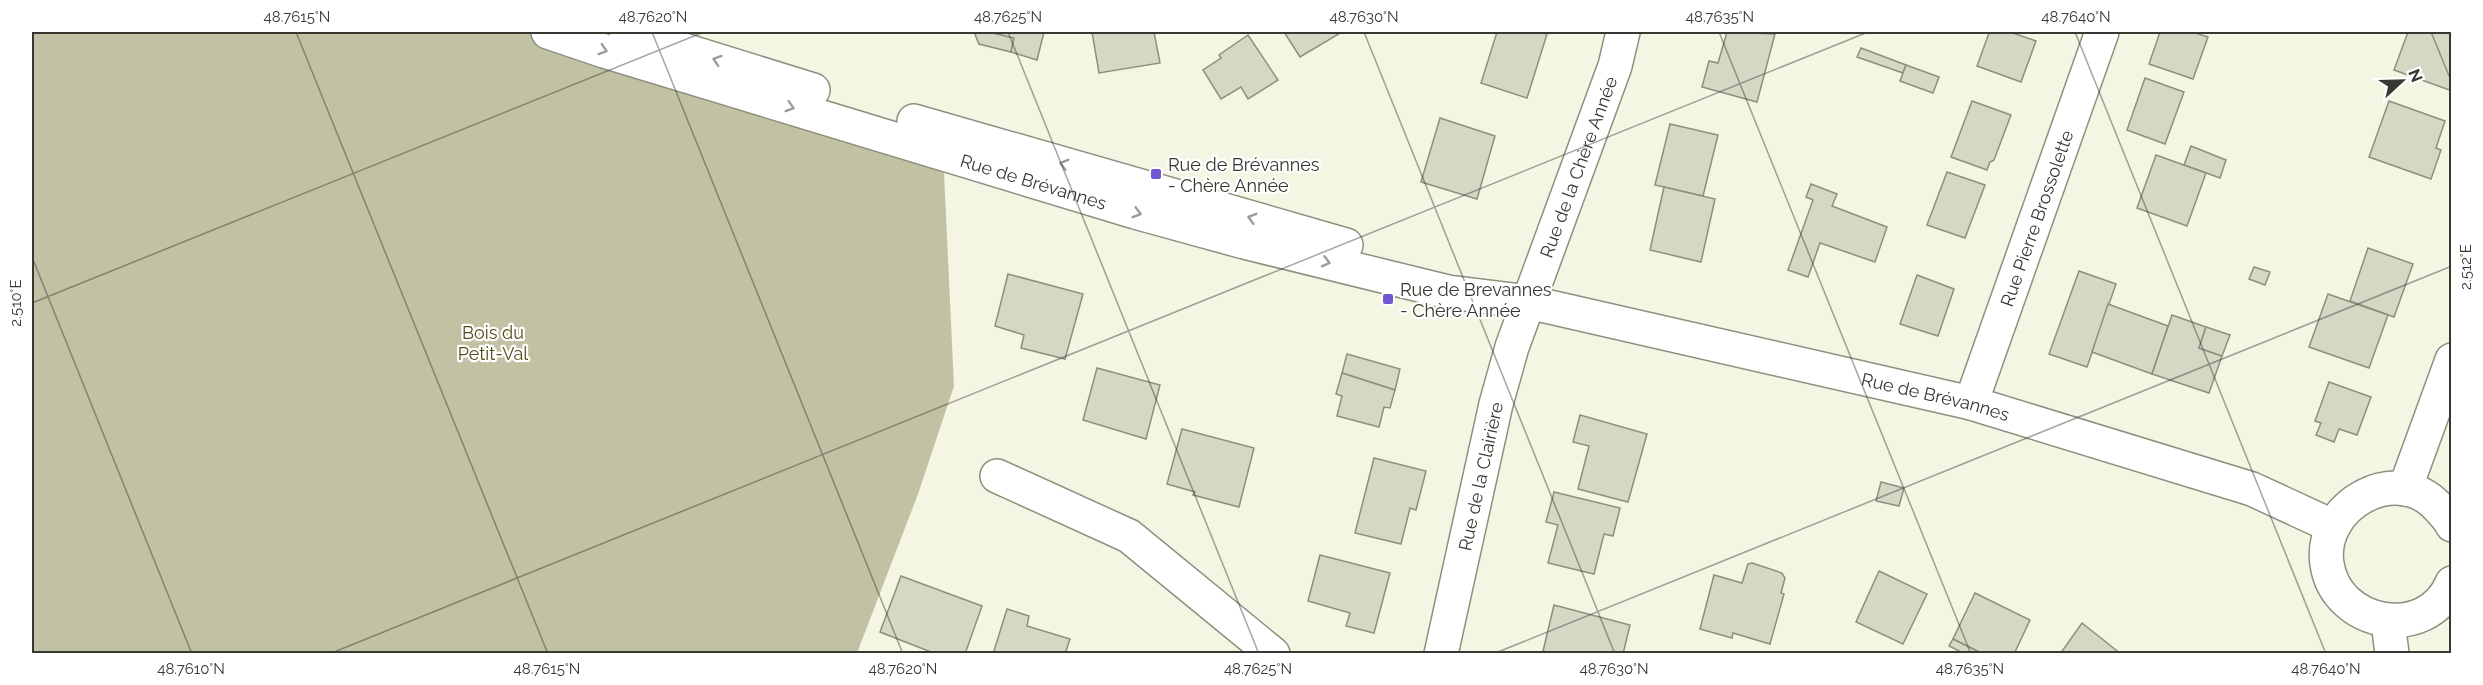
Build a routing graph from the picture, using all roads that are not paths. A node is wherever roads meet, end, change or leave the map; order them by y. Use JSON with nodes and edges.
{"nodes":[{"id":1,"x":548,"y":32,"type":"edge"},
{"id":2,"x":626,"y":32,"type":"edge"},
{"id":3,"x":1623,"y":32,"type":"edge"},
{"id":4,"x":2102,"y":32,"type":"edge"},
{"id":5,"x":669,"y":48,"type":"edge"},
{"id":6,"x":1528,"y":302,"type":"junction"},
{"id":7,"x":2451,"y":360,"type":"edge"},
{"id":8,"x":1971,"y":403,"type":"junction"},
{"id":9,"x":997,"y":476,"type":"dead end"},
{"id":10,"x":2405,"y":489,"type":"junction"},
{"id":11,"x":2451,"y":521,"type":"edge"},
{"id":12,"x":2332,"y":526,"type":"junction"},
{"id":13,"x":2451,"y":583,"type":"edge"},
{"id":14,"x":2388,"y":621,"type":"junction"},
{"id":15,"x":1273,"y":654,"type":"edge"},
{"id":16,"x":1441,"y":654,"type":"edge"},
{"id":17,"x":2392,"y":654,"type":"edge"}],
"edges":[{"from":1,"to":5,"type":"street","name":"Rue de Brévannes","one_way":true},
{"from":2,"to":5,"type":"street","name":"Rue de Brévannes"},
{"from":3,"to":6,"type":"street","name":"Rue de la Chère Année"},
{"from":4,"to":8,"type":"street","name":"Rue Pierre Brossolette"},
{"from":5,"to":6,"type":"street","name":"Rue de Brévannes"},
{"from":6,"to":8,"type":"street","name":"Rue de Brévannes"},
{"from":6,"to":16,"type":"street","name":"Rue de la Clairière"},
{"from":7,"to":10,"type":"street"},
{"from":8,"to":12,"type":"street","name":"Rue de Brévannes"},
{"from":9,"to":15,"type":"street"},
{"from":10,"to":11,"type":"street"},
{"from":10,"to":12,"type":"street"},
{"from":12,"to":14,"type":"street"},
{"from":13,"to":14,"type":"street"},
{"from":14,"to":17,"type":"street"}]}
